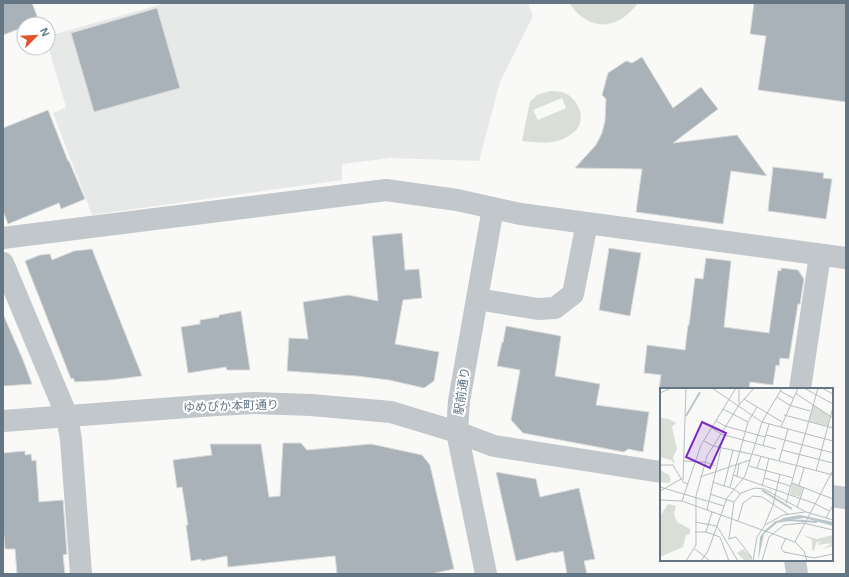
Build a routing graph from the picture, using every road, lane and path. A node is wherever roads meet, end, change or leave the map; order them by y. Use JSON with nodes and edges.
{"nodes":[{"id":1,"x":493,"y":208,"type":"junction"},
{"id":2,"x":587,"y":223,"type":"junction"},
{"id":3,"x":3,"y":238,"type":"edge"},
{"id":4,"x":820,"y":255,"type":"junction"},
{"id":5,"x":846,"y":258,"type":"edge"},
{"id":6,"x":3,"y":263,"type":"edge"},
{"id":7,"x":477,"y":299,"type":"junction"},
{"id":8,"x":800,"y":388,"type":"edge"},
{"id":9,"x":66,"y":416,"type":"junction"},
{"id":10,"x":3,"y":421,"type":"edge"},
{"id":11,"x":457,"y":432,"type":"junction"},
{"id":12,"x":660,"y":472,"type":"edge"},
{"id":13,"x":833,"y":496,"type":"edge"},
{"id":14,"x":846,"y":498,"type":"edge"},
{"id":15,"x":795,"y":561,"type":"edge"},
{"id":16,"x":81,"y":574,"type":"edge"},
{"id":17,"x":486,"y":574,"type":"edge"},
{"id":18,"x":797,"y":574,"type":"edge"}],
"edges":[{"from":1,"to":2,"type":"street"},
{"from":1,"to":3,"type":"street"},
{"from":1,"to":7,"type":"street","name":"駅前通り"},
{"from":2,"to":4,"type":"street"},
{"from":2,"to":7,"type":"street"},
{"from":4,"to":5,"type":"street"},
{"from":4,"to":8,"type":"street"},
{"from":6,"to":9,"type":"street"},
{"from":7,"to":11,"type":"street","name":"駅前通り"},
{"from":9,"to":10,"type":"street","name":"ゆめぴか本町通り"},
{"from":9,"to":11,"type":"street","name":"ゆめぴか本町通り"},
{"from":9,"to":16,"type":"street"},
{"from":11,"to":12,"type":"street","name":"ゆめぴか本町通り"},
{"from":11,"to":17,"type":"street","name":"駅前通り"},
{"from":13,"to":14,"type":"street"},
{"from":15,"to":18,"type":"street"}]}
